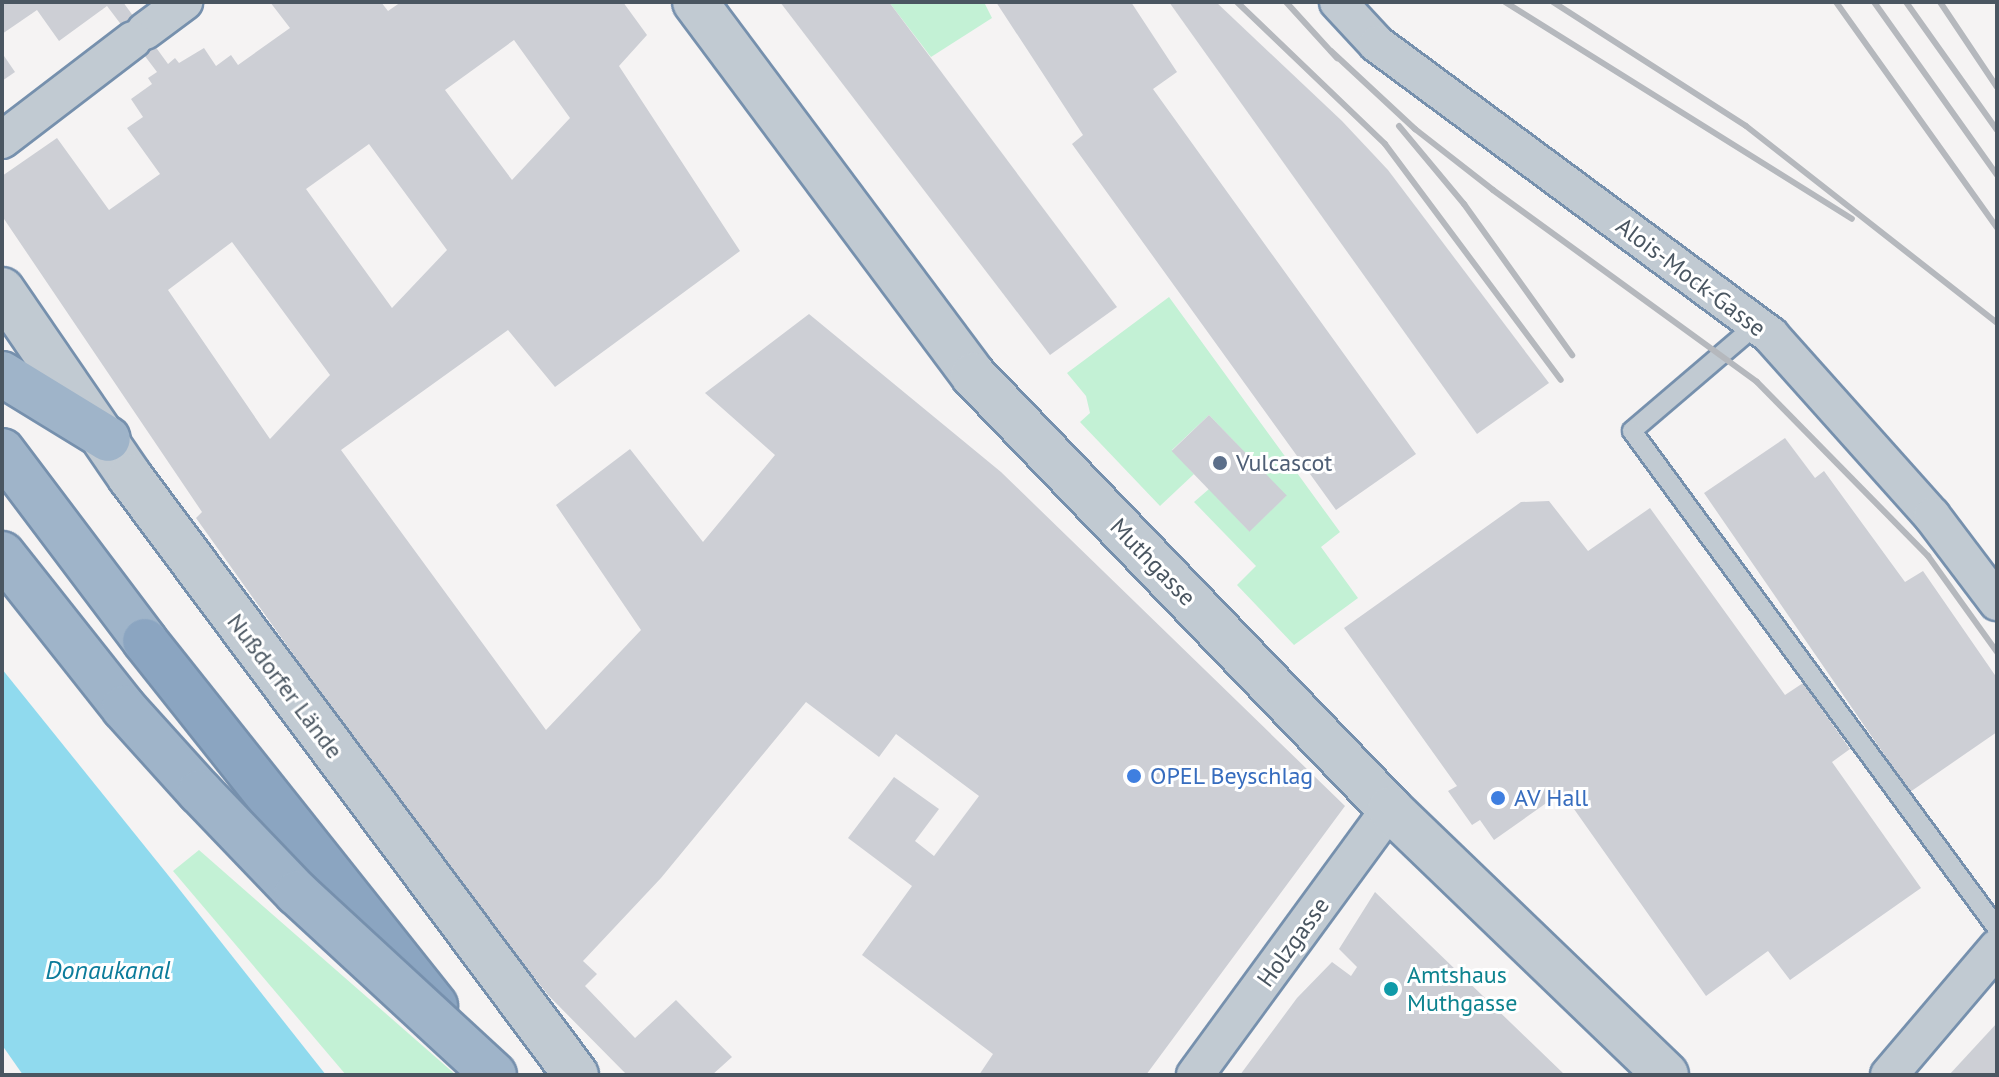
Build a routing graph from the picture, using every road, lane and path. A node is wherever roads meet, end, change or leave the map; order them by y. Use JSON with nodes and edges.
{"nodes":[{"id":1,"x":184,"y":2,"type":"edge"},
{"id":2,"x":695,"y":2,"type":"edge"},
{"id":3,"x":1338,"y":2,"type":"edge"},
{"id":4,"x":2,"y":140,"type":"edge"},
{"id":5,"x":2,"y":290,"type":"edge"},
{"id":6,"x":1756,"y":325,"type":"junction"},
{"id":7,"x":2,"y":374,"type":"edge"},
{"id":8,"x":108,"y":439,"type":"junction"},
{"id":9,"x":2,"y":451,"type":"edge"},
{"id":10,"x":2,"y":554,"type":"edge"},
{"id":11,"x":1997,"y":602,"type":"edge"},
{"id":12,"x":1390,"y":809,"type":"junction"},
{"id":13,"x":1997,"y":928,"type":"edge"},
{"id":14,"x":1997,"y":948,"type":"edge"},
{"id":15,"x":481,"y":1075,"type":"edge"},
{"id":16,"x":494,"y":1075,"type":"edge"},
{"id":17,"x":576,"y":1075,"type":"edge"},
{"id":18,"x":1195,"y":1075,"type":"edge"},
{"id":19,"x":1666,"y":1075,"type":"edge"},
{"id":20,"x":1889,"y":1075,"type":"edge"}],
"edges":[{"from":1,"to":4,"type":"street"},
{"from":2,"to":12,"type":"street","name":"Muthgasse"},
{"from":3,"to":6,"type":"street","name":"Alois-Mock-Gasse"},
{"from":5,"to":8,"type":"street","name":"Nußdorfer Lände"},
{"from":6,"to":11,"type":"street","name":"Alois-Mock-Gasse"},
{"from":6,"to":13,"type":"lane"},
{"from":7,"to":8,"type":"highway"},
{"from":8,"to":17,"type":"street","name":"Nußdorfer Lände"},
{"from":9,"to":15,"type":"highway"},
{"from":10,"to":16,"type":"highway","bridge":true},
{"from":12,"to":18,"type":"street","name":"Holzgasse"},
{"from":12,"to":19,"type":"street","name":"Muthgasse"},
{"from":14,"to":20,"type":"street"}]}
